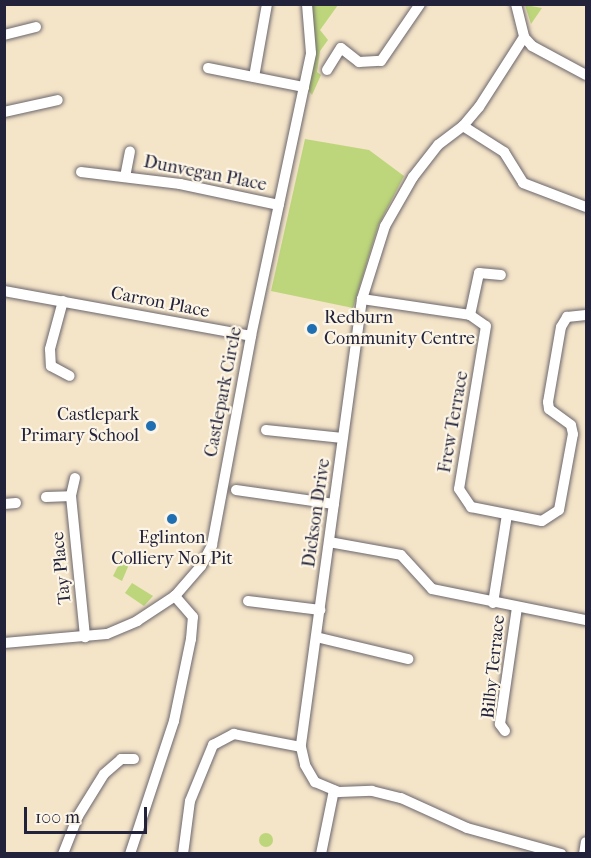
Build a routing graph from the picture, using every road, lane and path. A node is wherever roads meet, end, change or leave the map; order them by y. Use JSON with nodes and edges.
{"nodes":[{"id":1,"x":267,"y":4,"type":"edge"},
{"id":2,"x":307,"y":4,"type":"edge"},
{"id":3,"x":420,"y":4,"type":"edge"},
{"id":4,"x":516,"y":4,"type":"edge"},
{"id":5,"x":36,"y":27,"type":"dead end"},
{"id":6,"x":4,"y":35,"type":"edge"},
{"id":7,"x":524,"y":37,"type":"junction"},
{"id":8,"x":208,"y":68,"type":"dead end"},
{"id":9,"x":327,"y":70,"type":"dead end"},
{"id":10,"x":586,"y":75,"type":"edge"},
{"id":11,"x":254,"y":77,"type":"junction"},
{"id":12,"x":304,"y":87,"type":"junction"},
{"id":13,"x":58,"y":100,"type":"dead end"},
{"id":14,"x":4,"y":112,"type":"edge"},
{"id":15,"x":463,"y":126,"type":"junction"},
{"id":16,"x":130,"y":151,"type":"dead end"},
{"id":17,"x":81,"y":172,"type":"dead end"},
{"id":18,"x":125,"y":177,"type":"junction"},
{"id":19,"x":279,"y":206,"type":"junction"},
{"id":20,"x":586,"y":207,"type":"edge"},
{"id":21,"x":501,"y":275,"type":"dead end"},
{"id":22,"x":4,"y":291,"type":"edge"},
{"id":23,"x":362,"y":298,"type":"junction"},
{"id":24,"x":63,"y":302,"type":"junction"},
{"id":25,"x":470,"y":315,"type":"junction"},
{"id":26,"x":586,"y":315,"type":"edge"},
{"id":27,"x":251,"y":336,"type":"junction"},
{"id":28,"x":70,"y":376,"type":"dead end"},
{"id":29,"x":266,"y":430,"type":"dead end"},
{"id":30,"x":343,"y":438,"type":"junction"},
{"id":31,"x":75,"y":478,"type":"dead end"},
{"id":32,"x":236,"y":490,"type":"dead end"},
{"id":33,"x":71,"y":496,"type":"junction"},
{"id":34,"x":46,"y":497,"type":"dead end"},
{"id":35,"x":16,"y":503,"type":"dead end"},
{"id":36,"x":4,"y":504,"type":"edge"},
{"id":37,"x":334,"y":504,"type":"junction"},
{"id":38,"x":507,"y":515,"type":"junction"},
{"id":39,"x":329,"y":542,"type":"junction"},
{"id":40,"x":175,"y":596,"type":"junction"},
{"id":41,"x":248,"y":601,"type":"dead end"},
{"id":42,"x":493,"y":603,"type":"junction"},
{"id":43,"x":517,"y":607,"type":"junction"},
{"id":44,"x":320,"y":610,"type":"junction"},
{"id":45,"x":586,"y":620,"type":"edge"},
{"id":46,"x":85,"y":637,"type":"junction"},
{"id":47,"x":316,"y":637,"type":"junction"},
{"id":48,"x":4,"y":643,"type":"edge"},
{"id":49,"x":408,"y":659,"type":"dead end"},
{"id":50,"x":505,"y":731,"type":"dead end"},
{"id":51,"x":301,"y":747,"type":"junction"},
{"id":52,"x":134,"y":759,"type":"dead end"},
{"id":53,"x":334,"y":790,"type":"junction"},
{"id":54,"x":586,"y":842,"type":"edge"},
{"id":55,"x":63,"y":854,"type":"edge"},
{"id":56,"x":130,"y":854,"type":"edge"},
{"id":57,"x":183,"y":854,"type":"edge"},
{"id":58,"x":321,"y":854,"type":"edge"},
{"id":59,"x":561,"y":854,"type":"edge"},
{"id":60,"x":584,"y":854,"type":"edge"}],
"edges":[{"from":1,"to":11,"type":"street"},
{"from":2,"to":12,"type":"street","name":"Castlepark Circle"},
{"from":3,"to":9,"type":"street"},
{"from":4,"to":7,"type":"street"},
{"from":5,"to":6,"type":"street"},
{"from":7,"to":10,"type":"street"},
{"from":7,"to":15,"type":"street","name":"Dickson Drive"},
{"from":8,"to":11,"type":"street"},
{"from":11,"to":12,"type":"street"},
{"from":12,"to":19,"type":"street","name":"Castlepark Circle"},
{"from":13,"to":14,"type":"street"},
{"from":15,"to":20,"type":"street"},
{"from":15,"to":23,"type":"street","name":"Dickson Drive"},
{"from":16,"to":18,"type":"street","name":"Dunvegan Place"},
{"from":17,"to":18,"type":"street","name":"Dunvegan Place"},
{"from":18,"to":19,"type":"street","name":"Dunvegan Place"},
{"from":19,"to":27,"type":"street","name":"Castlepark Circle"},
{"from":21,"to":25,"type":"street"},
{"from":22,"to":24,"type":"street","name":"Carron Place"},
{"from":23,"to":25,"type":"street"},
{"from":23,"to":30,"type":"street","name":"Dickson Drive"},
{"from":24,"to":27,"type":"street","name":"Carron Place"},
{"from":24,"to":28,"type":"street"},
{"from":25,"to":38,"type":"street","name":"Frew Terrace"},
{"from":26,"to":38,"type":"street","name":"Frew Terrace"},
{"from":27,"to":40,"type":"street","name":"Castlepark Circle"},
{"from":29,"to":30,"type":"street"},
{"from":30,"to":37,"type":"street","name":"Dickson Drive"},
{"from":31,"to":33,"type":"street","name":"Tay Place"},
{"from":32,"to":37,"type":"street"},
{"from":33,"to":34,"type":"street"},
{"from":33,"to":46,"type":"street","name":"Tay Place"},
{"from":35,"to":36,"type":"street"},
{"from":37,"to":39,"type":"street","name":"Dickson Drive"},
{"from":38,"to":42,"type":"street"},
{"from":39,"to":42,"type":"street","name":"Bilby Terrace"},
{"from":39,"to":44,"type":"street","name":"Dickson Drive"},
{"from":40,"to":46,"type":"street","name":"Castlepark Circle"},
{"from":40,"to":56,"type":"street"},
{"from":41,"to":44,"type":"street"},
{"from":42,"to":43,"type":"street","name":"Bilby Terrace"},
{"from":43,"to":45,"type":"street","name":"Bilby Terrace"},
{"from":43,"to":50,"type":"street","name":"Bilby Terrace"},
{"from":44,"to":47,"type":"street","name":"Dickson Drive"},
{"from":46,"to":48,"type":"street","name":"Castlepark Circle"},
{"from":47,"to":49,"type":"street"},
{"from":47,"to":51,"type":"street","name":"Dickson Drive"},
{"from":51,"to":53,"type":"street","name":"Dickson Drive"},
{"from":51,"to":57,"type":"street"},
{"from":52,"to":55,"type":"street"},
{"from":53,"to":58,"type":"street"},
{"from":53,"to":59,"type":"street"},
{"from":54,"to":60,"type":"street"}]}
